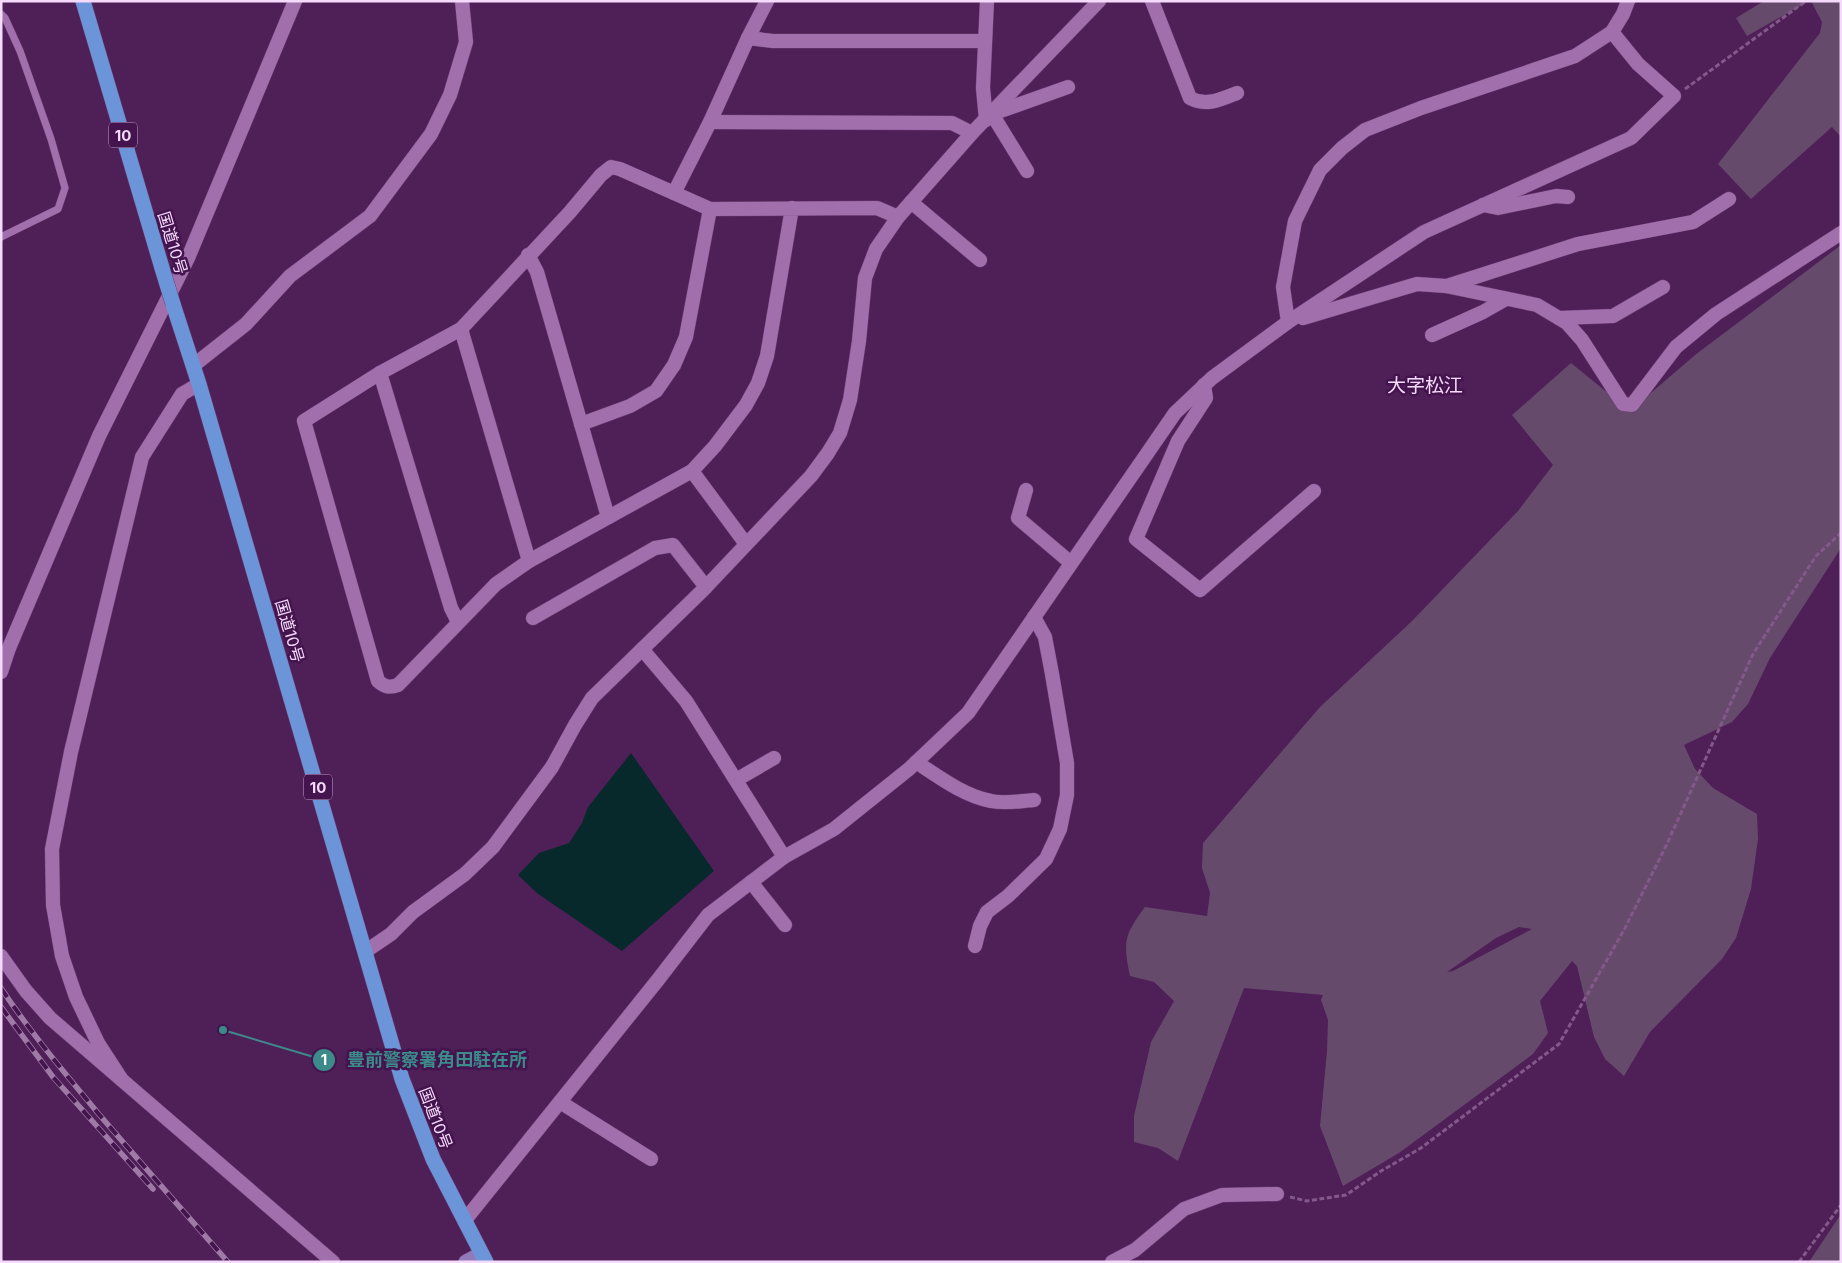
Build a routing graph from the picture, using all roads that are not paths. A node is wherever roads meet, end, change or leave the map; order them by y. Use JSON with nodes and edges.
{"nodes":[{"id":1,"x":83,"y":1,"type":"edge"},
{"id":2,"x":295,"y":1,"type":"edge"},
{"id":3,"x":462,"y":1,"type":"edge"},
{"id":4,"x":767,"y":1,"type":"edge"},
{"id":5,"x":987,"y":1,"type":"edge"},
{"id":6,"x":1099,"y":1,"type":"edge"},
{"id":7,"x":1152,"y":1,"type":"edge"},
{"id":8,"x":1628,"y":1,"type":"edge"},
{"id":9,"x":1,"y":14,"type":"edge"},
{"id":10,"x":1612,"y":32,"type":"junction"},
{"id":11,"x":748,"y":38,"type":"junction"},
{"id":12,"x":984,"y":41,"type":"junction"},
{"id":13,"x":1068,"y":87,"type":"dead end"},
{"id":14,"x":1237,"y":93,"type":"dead end"},
{"id":15,"x":989,"y":117,"type":"junction"},
{"id":16,"x":710,"y":122,"type":"junction"},
{"id":17,"x":972,"y":133,"type":"junction"},
{"id":18,"x":1027,"y":171,"type":"dead end"},
{"id":19,"x":674,"y":193,"type":"junction"},
{"id":20,"x":1568,"y":197,"type":"dead end"},
{"id":21,"x":1729,"y":199,"type":"dead end"},
{"id":22,"x":911,"y":202,"type":"junction"},
{"id":23,"x":1484,"y":204,"type":"junction"},
{"id":24,"x":792,"y":208,"type":"junction"},
{"id":25,"x":710,"y":209,"type":"junction"},
{"id":26,"x":898,"y":217,"type":"junction"},
{"id":27,"x":1841,"y":232,"type":"edge"},
{"id":28,"x":1,"y":237,"type":"edge"},
{"id":29,"x":528,"y":255,"type":"junction"},
{"id":30,"x":980,"y":260,"type":"dead end"},
{"id":31,"x":1446,"y":286,"type":"junction"},
{"id":32,"x":1663,"y":286,"type":"dead end"},
{"id":33,"x":1506,"y":299,"type":"junction"},
{"id":34,"x":1559,"y":318,"type":"junction"},
{"id":35,"x":1288,"y":322,"type":"junction"},
{"id":36,"x":461,"y":329,"type":"junction"},
{"id":37,"x":1432,"y":336,"type":"dead end"},
{"id":38,"x":194,"y":365,"type":"junction"},
{"id":39,"x":380,"y":373,"type":"junction"},
{"id":40,"x":199,"y":384,"type":"junction"},
{"id":41,"x":1204,"y":385,"type":"junction"},
{"id":42,"x":581,"y":424,"type":"junction"},
{"id":43,"x":692,"y":471,"type":"junction"},
{"id":44,"x":1026,"y":490,"type":"dead end"},
{"id":45,"x":1314,"y":491,"type":"dead end"},
{"id":46,"x":608,"y":517,"type":"junction"},
{"id":47,"x":746,"y":544,"type":"junction"},
{"id":48,"x":529,"y":561,"type":"junction"},
{"id":49,"x":1071,"y":563,"type":"junction"},
{"id":50,"x":706,"y":587,"type":"junction"},
{"id":51,"x":1034,"y":617,"type":"junction"},
{"id":52,"x":533,"y":618,"type":"dead end"},
{"id":53,"x":458,"y":622,"type":"junction"},
{"id":54,"x":642,"y":649,"type":"junction"},
{"id":55,"x":1,"y":672,"type":"edge"},
{"id":56,"x":774,"y":758,"type":"dead end"},
{"id":57,"x":916,"y":762,"type":"junction"},
{"id":58,"x":736,"y":780,"type":"junction"},
{"id":59,"x":1034,"y":800,"type":"dead end"},
{"id":60,"x":784,"y":857,"type":"junction"},
{"id":61,"x":751,"y":882,"type":"junction"},
{"id":62,"x":785,"y":926,"type":"dead end"},
{"id":63,"x":975,"y":946,"type":"dead end"},
{"id":64,"x":366,"y":951,"type":"junction"},
{"id":65,"x":1,"y":956,"type":"edge"},
{"id":66,"x":122,"y":1080,"type":"junction"},
{"id":67,"x":560,"y":1102,"type":"junction"},
{"id":68,"x":651,"y":1159,"type":"dead end"},
{"id":69,"x":1277,"y":1194,"type":"road end"},
{"id":70,"x":465,"y":1220,"type":"junction"},
{"id":71,"x":483,"y":1258,"type":"edge"},
{"id":72,"x":333,"y":1262,"type":"edge"},
{"id":73,"x":466,"y":1262,"type":"edge"},
{"id":74,"x":1112,"y":1262,"type":"edge"}],
"edges":[{"from":1,"to":38,"type":"highway","name":"国道10号","number":"10","bridge":true},
{"from":2,"to":55,"type":"street"},
{"from":3,"to":38,"type":"street"},
{"from":4,"to":11,"type":"street"},
{"from":5,"to":12,"type":"street"},
{"from":6,"to":15,"type":"street"},
{"from":7,"to":14,"type":"street"},
{"from":8,"to":10,"type":"street"},
{"from":9,"to":28,"type":"lane"},
{"from":10,"to":23,"type":"street"},
{"from":10,"to":35,"type":"street"},
{"from":11,"to":12,"type":"street"},
{"from":11,"to":16,"type":"street"},
{"from":12,"to":15,"type":"street"},
{"from":13,"to":15,"type":"street"},
{"from":15,"to":17,"type":"street"},
{"from":15,"to":18,"type":"street"},
{"from":16,"to":17,"type":"street"},
{"from":16,"to":19,"type":"street"},
{"from":17,"to":22,"type":"street"},
{"from":19,"to":25,"type":"street"},
{"from":19,"to":29,"type":"street"},
{"from":20,"to":23,"type":"street"},
{"from":21,"to":31,"type":"street"},
{"from":22,"to":26,"type":"street"},
{"from":22,"to":30,"type":"street"},
{"from":23,"to":35,"type":"street"},
{"from":24,"to":25,"type":"street"},
{"from":24,"to":26,"type":"street"},
{"from":24,"to":43,"type":"street"},
{"from":25,"to":42,"type":"street"},
{"from":26,"to":47,"type":"street"},
{"from":27,"to":34,"type":"street"},
{"from":29,"to":36,"type":"street"},
{"from":29,"to":42,"type":"street"},
{"from":31,"to":33,"type":"street"},
{"from":31,"to":35,"type":"street"},
{"from":32,"to":34,"type":"street"},
{"from":33,"to":34,"type":"street"},
{"from":33,"to":37,"type":"street"},
{"from":35,"to":41,"type":"street"},
{"from":36,"to":39,"type":"street"},
{"from":36,"to":48,"type":"street"},
{"from":38,"to":40,"type":"highway","name":"国道10号","number":"10"},
{"from":39,"to":53,"type":"street"},
{"from":39,"to":53,"type":"street"},
{"from":40,"to":64,"type":"highway","name":"国道10号","number":"10"},
{"from":40,"to":66,"type":"street"},
{"from":41,"to":45,"type":"street"},
{"from":41,"to":49,"type":"street"},
{"from":42,"to":46,"type":"street"},
{"from":43,"to":46,"type":"street"},
{"from":43,"to":47,"type":"street"},
{"from":44,"to":49,"type":"street"},
{"from":46,"to":48,"type":"street"},
{"from":47,"to":50,"type":"street"},
{"from":48,"to":53,"type":"street"},
{"from":49,"to":51,"type":"street"},
{"from":50,"to":52,"type":"street"},
{"from":50,"to":54,"type":"street"},
{"from":51,"to":57,"type":"street"},
{"from":51,"to":63,"type":"street"},
{"from":54,"to":58,"type":"street"},
{"from":54,"to":64,"type":"street"},
{"from":56,"to":58,"type":"street"},
{"from":57,"to":59,"type":"street"},
{"from":57,"to":60,"type":"street"},
{"from":58,"to":60,"type":"street"},
{"from":60,"to":61,"type":"street"},
{"from":61,"to":62,"type":"street"},
{"from":61,"to":67,"type":"street"},
{"from":64,"to":70,"type":"highway","name":"国道10号","number":"10"},
{"from":65,"to":66,"type":"street"},
{"from":66,"to":72,"type":"street"},
{"from":67,"to":68,"type":"street"},
{"from":67,"to":70,"type":"street"},
{"from":69,"to":74,"type":"street"},
{"from":70,"to":71,"type":"highway","name":"国道10号","number":"10"},
{"from":71,"to":73,"type":"main road"}]}
